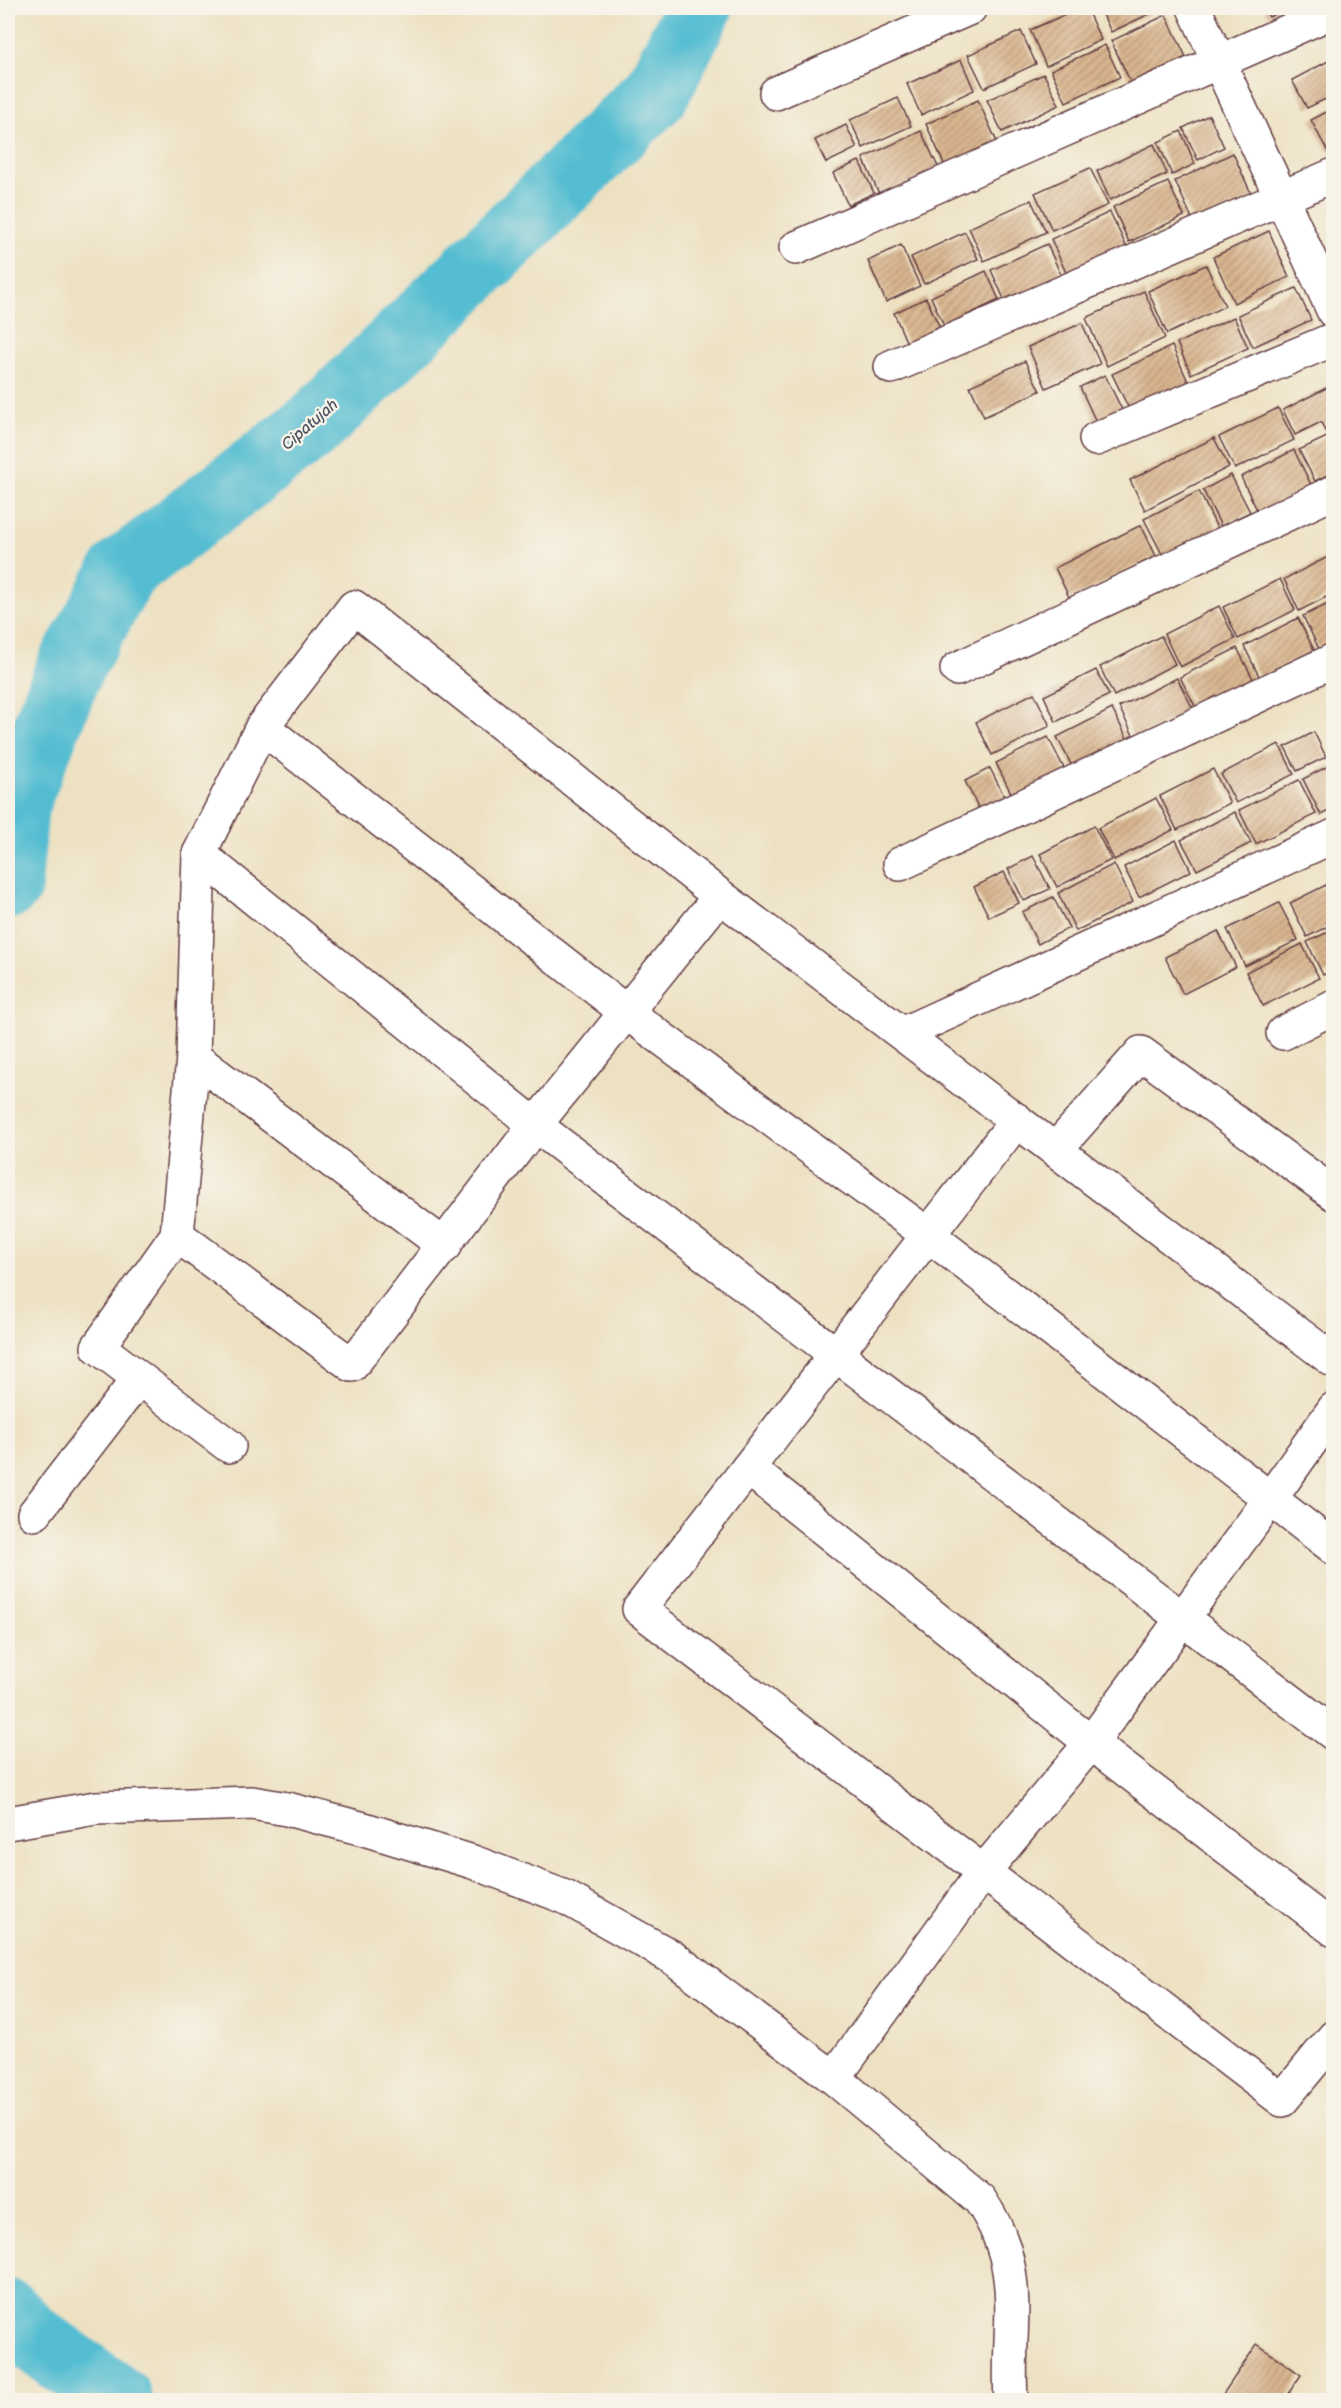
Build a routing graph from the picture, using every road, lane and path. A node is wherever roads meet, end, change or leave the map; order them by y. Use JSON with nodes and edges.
{"nodes":[{"id":1,"x":970,"y":8,"type":"edge"},
{"id":2,"x":1194,"y":8,"type":"edge"},
{"id":3,"x":1334,"y":11,"type":"edge"},
{"id":4,"x":1220,"y":63,"type":"junction"},
{"id":5,"x":776,"y":93,"type":"dead end"},
{"id":6,"x":1334,"y":175,"type":"edge"},
{"id":7,"x":1280,"y":199,"type":"junction"},
{"id":8,"x":795,"y":248,"type":"dead end"},
{"id":9,"x":1334,"y":312,"type":"edge"},
{"id":10,"x":1334,"y":339,"type":"edge"},
{"id":11,"x":891,"y":367,"type":"dead end"},
{"id":12,"x":1096,"y":439,"type":"dead end"},
{"id":13,"x":1334,"y":492,"type":"edge"},
{"id":14,"x":957,"y":669,"type":"dead end"},
{"id":15,"x":1330,"y":670,"type":"edge"},
{"id":16,"x":262,"y":728,"type":"junction"},
{"id":17,"x":1334,"y":836,"type":"edge"},
{"id":18,"x":200,"y":854,"type":"junction"},
{"id":19,"x":900,"y":864,"type":"dead end"},
{"id":20,"x":720,"y":896,"type":"junction"},
{"id":21,"x":1334,"y":1007,"type":"edge"},
{"id":22,"x":626,"y":1012,"type":"junction"},
{"id":23,"x":904,"y":1033,"type":"junction"},
{"id":24,"x":1283,"y":1033,"type":"dead end"},
{"id":25,"x":194,"y":1057,"type":"junction"},
{"id":26,"x":1017,"y":1120,"type":"junction"},
{"id":27,"x":535,"y":1125,"type":"junction"},
{"id":28,"x":1056,"y":1149,"type":"junction"},
{"id":29,"x":1334,"y":1194,"type":"edge"},
{"id":30,"x":927,"y":1234,"type":"junction"},
{"id":31,"x":177,"y":1235,"type":"junction"},
{"id":32,"x":445,"y":1246,"type":"junction"},
{"id":33,"x":836,"y":1355,"type":"junction"},
{"id":34,"x":1332,"y":1356,"type":"edge"},
{"id":35,"x":139,"y":1378,"type":"junction"},
{"id":36,"x":1334,"y":1409,"type":"edge"},
{"id":37,"x":229,"y":1446,"type":"dead end"},
{"id":38,"x":748,"y":1468,"type":"junction"},
{"id":39,"x":1272,"y":1498,"type":"junction"},
{"id":40,"x":34,"y":1514,"type":"dead end"},
{"id":41,"x":1334,"y":1548,"type":"edge"},
{"id":42,"x":1182,"y":1620,"type":"junction"},
{"id":43,"x":1334,"y":1734,"type":"edge"},
{"id":44,"x":1091,"y":1743,"type":"junction"},
{"id":45,"x":8,"y":1823,"type":"edge"},
{"id":46,"x":984,"y":1872,"type":"junction"},
{"id":47,"x":1334,"y":1930,"type":"edge"},
{"id":48,"x":1334,"y":2037,"type":"edge"},
{"id":49,"x":834,"y":2078,"type":"junction"},
{"id":50,"x":1011,"y":2400,"type":"edge"}],
"edges":[{"from":1,"to":5,"type":"street"},
{"from":2,"to":4,"type":"street"},
{"from":3,"to":4,"type":"street"},
{"from":4,"to":7,"type":"street"},
{"from":4,"to":8,"type":"street"},
{"from":6,"to":7,"type":"street"},
{"from":7,"to":9,"type":"street"},
{"from":7,"to":11,"type":"street"},
{"from":10,"to":12,"type":"street"},
{"from":13,"to":14,"type":"street"},
{"from":15,"to":19,"type":"street"},
{"from":16,"to":18,"type":"street"},
{"from":16,"to":20,"type":"street"},
{"from":16,"to":22,"type":"street"},
{"from":17,"to":23,"type":"street"},
{"from":18,"to":25,"type":"street"},
{"from":18,"to":27,"type":"street"},
{"from":20,"to":22,"type":"street"},
{"from":20,"to":23,"type":"street"},
{"from":21,"to":24,"type":"street"},
{"from":22,"to":27,"type":"street"},
{"from":22,"to":30,"type":"street"},
{"from":23,"to":26,"type":"street"},
{"from":25,"to":31,"type":"street"},
{"from":25,"to":32,"type":"street"},
{"from":26,"to":28,"type":"street"},
{"from":26,"to":30,"type":"street"},
{"from":27,"to":32,"type":"street"},
{"from":27,"to":33,"type":"street"},
{"from":28,"to":29,"type":"street"},
{"from":28,"to":34,"type":"street"},
{"from":30,"to":33,"type":"street"},
{"from":30,"to":39,"type":"street"},
{"from":31,"to":32,"type":"street"},
{"from":31,"to":35,"type":"street"},
{"from":33,"to":38,"type":"street"},
{"from":33,"to":42,"type":"street"},
{"from":35,"to":37,"type":"street"},
{"from":35,"to":40,"type":"street"},
{"from":36,"to":39,"type":"street"},
{"from":38,"to":44,"type":"street"},
{"from":38,"to":46,"type":"street"},
{"from":39,"to":41,"type":"street"},
{"from":39,"to":42,"type":"street"},
{"from":42,"to":43,"type":"street"},
{"from":42,"to":44,"type":"street"},
{"from":44,"to":46,"type":"street"},
{"from":44,"to":47,"type":"street"},
{"from":45,"to":49,"type":"street"},
{"from":46,"to":48,"type":"street"},
{"from":46,"to":49,"type":"street"},
{"from":49,"to":50,"type":"street"}]}
